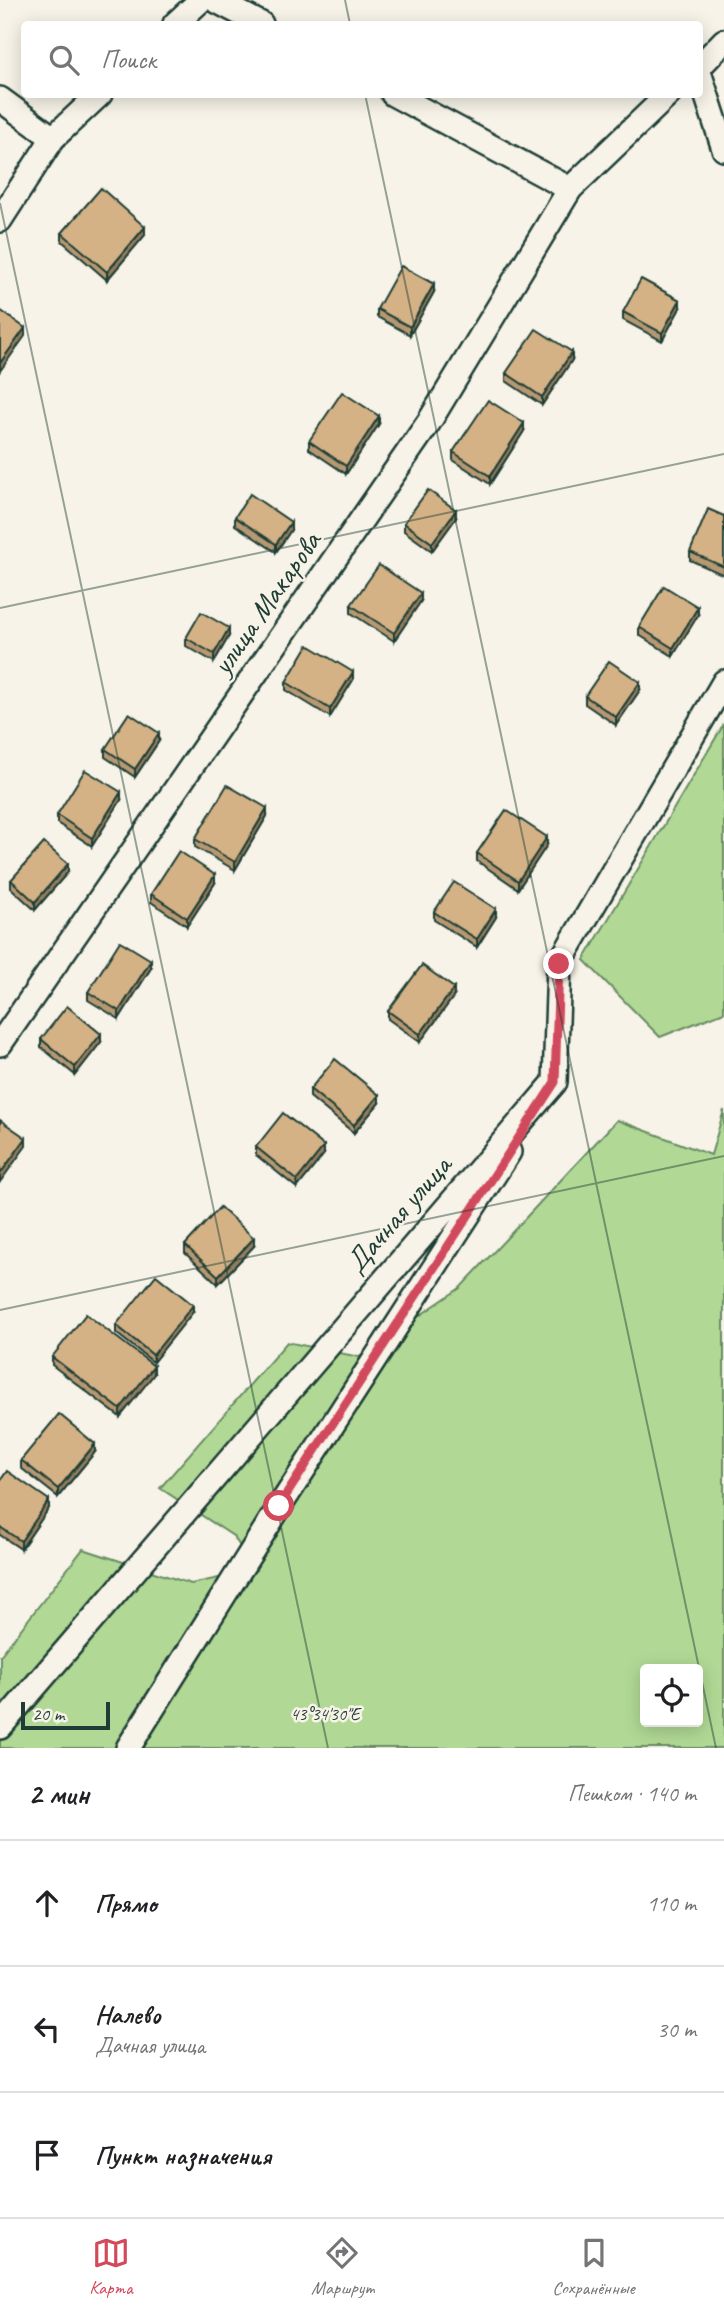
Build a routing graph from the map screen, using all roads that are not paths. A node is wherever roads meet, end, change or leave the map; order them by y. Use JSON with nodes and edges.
{"nodes":[{"id":1,"x":201,"y":0,"type":"edge"},
{"id":2,"x":215,"y":0,"type":"edge"},
{"id":3,"x":178,"y":21,"type":"edge"},
{"id":4,"x":255,"y":21,"type":"edge"},
{"id":5,"x":724,"y":41,"type":"edge"},
{"id":6,"x":703,"y":62,"type":"edge"},
{"id":7,"x":703,"y":87,"type":"edge"},
{"id":8,"x":96,"y":98,"type":"edge"},
{"id":9,"x":401,"y":98,"type":"edge"},
{"id":10,"x":665,"y":98,"type":"edge"},
{"id":11,"x":0,"y":99,"type":"edge"},
{"id":12,"x":53,"y":138,"type":"junction"},
{"id":13,"x":724,"y":149,"type":"edge"},
{"id":14,"x":570,"y":188,"type":"junction"},
{"id":15,"x":0,"y":220,"type":"edge"},
{"id":16,"x":724,"y":682,"type":"edge"},
{"id":17,"x":0,"y":1044,"type":"edge"},
{"id":18,"x":555,"y":1082,"type":"junction"},
{"id":19,"x":0,"y":1727,"type":"edge"},
{"id":20,"x":128,"y":1748,"type":"edge"}],
"edges":[{"from":1,"to":3,"type":"street"},
{"from":2,"to":4,"type":"street"},
{"from":5,"to":6,"type":"street"},
{"from":7,"to":13,"type":"street"},
{"from":8,"to":12,"type":"street"},
{"from":9,"to":14,"type":"street"},
{"from":10,"to":14,"type":"street","name":"улица Макарова"},
{"from":11,"to":12,"type":"street"},
{"from":12,"to":15,"type":"street"},
{"from":14,"to":17,"type":"street","name":"улица Макарова"},
{"from":16,"to":18,"type":"street"},
{"from":18,"to":19,"type":"street","name":"Дачная улица"},
{"from":18,"to":20,"type":"street"}]}
